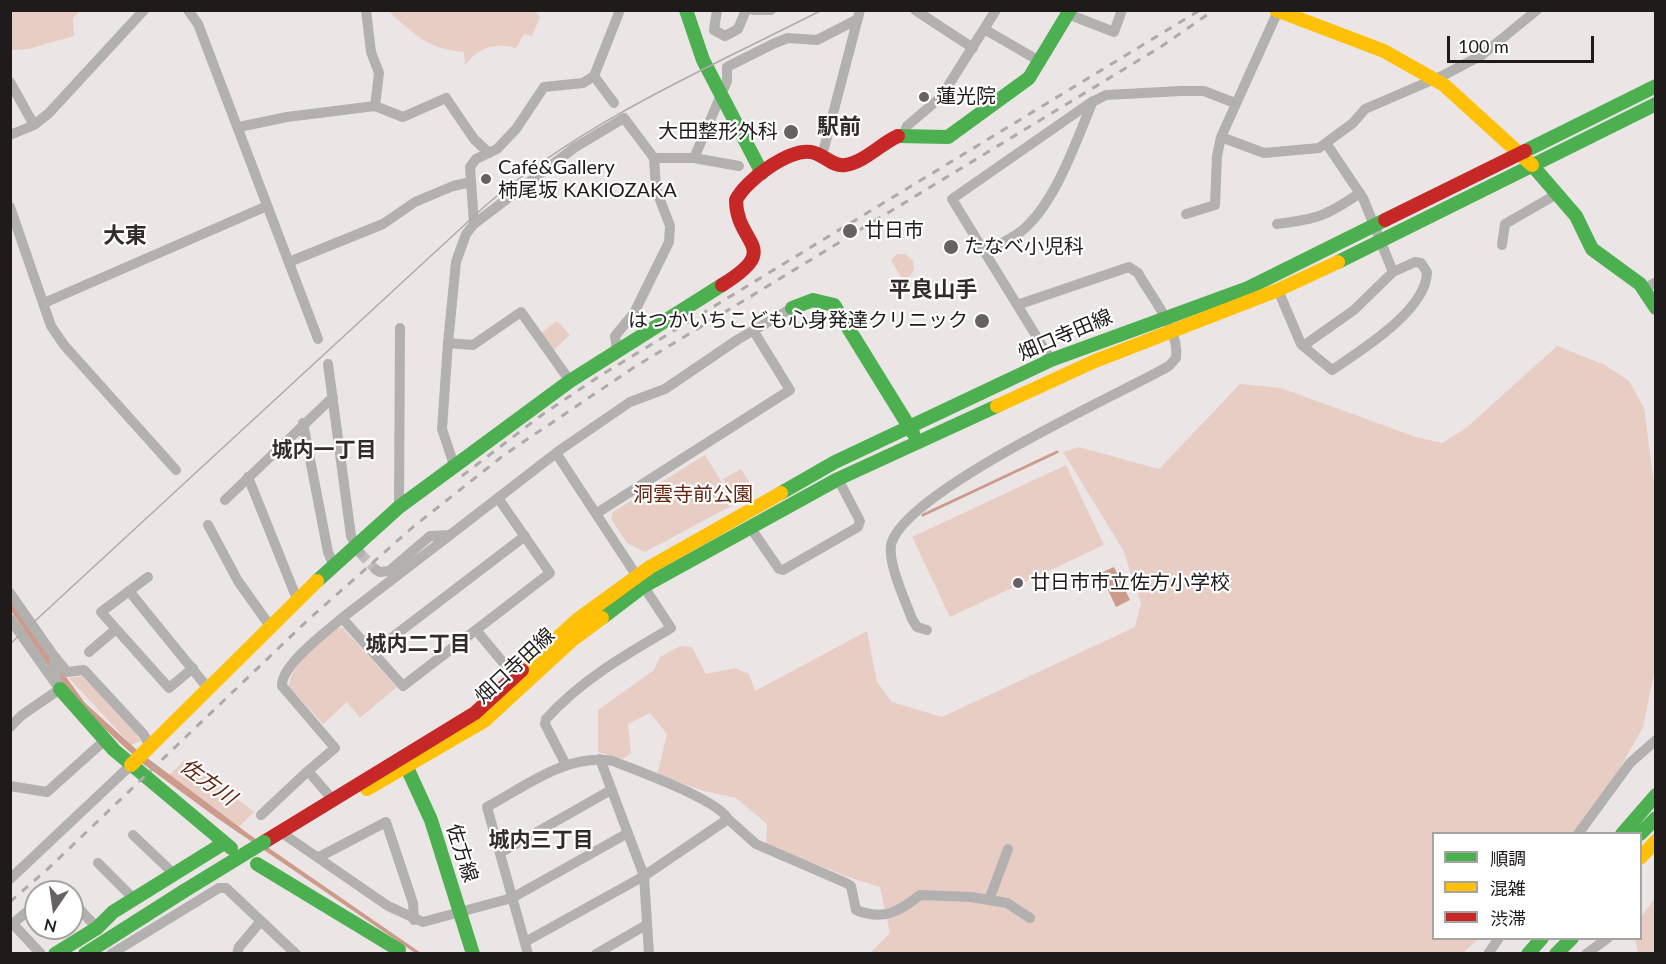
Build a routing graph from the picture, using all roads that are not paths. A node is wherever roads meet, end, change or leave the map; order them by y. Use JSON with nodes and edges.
{"nodes":[{"id":1,"x":144,"y":10,"type":"edge"},
{"id":2,"x":188,"y":10,"type":"edge"},
{"id":3,"x":366,"y":10,"type":"edge"},
{"id":4,"x":620,"y":10,"type":"edge"},
{"id":5,"x":686,"y":10,"type":"edge"},
{"id":6,"x":717,"y":10,"type":"edge"},
{"id":7,"x":746,"y":10,"type":"edge"},
{"id":8,"x":753,"y":10,"type":"edge"},
{"id":9,"x":771,"y":10,"type":"edge"},
{"id":10,"x":915,"y":10,"type":"edge"},
{"id":11,"x":996,"y":10,"type":"edge"},
{"id":12,"x":1122,"y":10,"type":"edge"},
{"id":13,"x":1537,"y":10,"type":"edge"},
{"id":14,"x":1277,"y":11,"type":"edge"},
{"id":15,"x":1069,"y":12,"type":"edge"},
{"id":16,"x":859,"y":15,"type":"edge"},
{"id":17,"x":1303,"y":15,"type":"edge"},
{"id":18,"x":984,"y":29,"type":"junction"},
{"id":19,"x":973,"y":48,"type":"junction"},
{"id":20,"x":1041,"y":62,"type":"junction"},
{"id":21,"x":594,"y":76,"type":"junction"},
{"id":22,"x":1434,"y":78,"type":"junction"},
{"id":23,"x":10,"y":82,"type":"edge"},
{"id":24,"x":1656,"y":86,"type":"edge"},
{"id":25,"x":721,"y":97,"type":"junction"},
{"id":26,"x":1093,"y":101,"type":"junction"},
{"id":27,"x":614,"y":103,"type":"dead end"},
{"id":28,"x":1235,"y":103,"type":"junction"},
{"id":29,"x":1656,"y":104,"type":"edge"},
{"id":30,"x":375,"y":106,"type":"junction"},
{"id":31,"x":34,"y":125,"type":"junction"},
{"id":32,"x":239,"y":127,"type":"junction"},
{"id":33,"x":10,"y":135,"type":"edge"},
{"id":34,"x":903,"y":135,"type":"junction"},
{"id":35,"x":1221,"y":137,"type":"junction"},
{"id":36,"x":1326,"y":143,"type":"junction"},
{"id":37,"x":1518,"y":152,"type":"junction"},
{"id":38,"x":489,"y":153,"type":"junction"},
{"id":39,"x":822,"y":156,"type":"junction"},
{"id":40,"x":654,"y":158,"type":"junction"},
{"id":41,"x":694,"y":158,"type":"junction"},
{"id":42,"x":739,"y":165,"type":"dead end"},
{"id":43,"x":1532,"y":165,"type":"junction"},
{"id":44,"x":762,"y":173,"type":"junction"},
{"id":45,"x":471,"y":182,"type":"junction"},
{"id":46,"x":1360,"y":193,"type":"junction"},
{"id":47,"x":1557,"y":194,"type":"junction"},
{"id":48,"x":267,"y":206,"type":"junction"},
{"id":49,"x":10,"y":207,"type":"edge"},
{"id":50,"x":1186,"y":214,"type":"dead end"},
{"id":51,"x":474,"y":224,"type":"junction"},
{"id":52,"x":1277,"y":224,"type":"dead end"},
{"id":53,"x":1374,"y":228,"type":"junction"},
{"id":54,"x":1380,"y":243,"type":"junction"},
{"id":55,"x":1502,"y":245,"type":"dead end"},
{"id":56,"x":985,"y":252,"type":"junction"},
{"id":57,"x":289,"y":262,"type":"junction"},
{"id":58,"x":1393,"y":272,"type":"junction"},
{"id":59,"x":1650,"y":285,"type":"edge"},
{"id":60,"x":1278,"y":290,"type":"junction"},
{"id":61,"x":44,"y":303,"type":"junction"},
{"id":62,"x":1017,"y":305,"type":"junction"},
{"id":63,"x":792,"y":308,"type":"joint"},
{"id":64,"x":1656,"y":308,"type":"edge"},
{"id":65,"x":1163,"y":318,"type":"junction"},
{"id":66,"x":400,"y":328,"type":"dead end"},
{"id":67,"x":753,"y":330,"type":"junction"},
{"id":68,"x":1171,"y":332,"type":"junction"},
{"id":69,"x":318,"y":339,"type":"dead end"},
{"id":70,"x":448,"y":343,"type":"junction"},
{"id":71,"x":1303,"y":346,"type":"junction"},
{"id":72,"x":618,"y":351,"type":"junction"},
{"id":73,"x":1051,"y":360,"type":"junction"},
{"id":74,"x":328,"y":364,"type":"dead end"},
{"id":75,"x":570,"y":381,"type":"junction"},
{"id":76,"x":333,"y":397,"type":"junction"},
{"id":77,"x":303,"y":423,"type":"junction"},
{"id":78,"x":909,"y":426,"type":"junction"},
{"id":79,"x":917,"y":441,"type":"junction"},
{"id":80,"x":556,"y":453,"type":"junction"},
{"id":81,"x":454,"y":465,"type":"junction"},
{"id":82,"x":176,"y":470,"type":"dead end"},
{"id":83,"x":248,"y":477,"type":"junction"},
{"id":84,"x":838,"y":479,"type":"junction"},
{"id":85,"x":498,"y":498,"type":"junction"},
{"id":86,"x":225,"y":500,"type":"dead end"},
{"id":87,"x":399,"y":507,"type":"junction"},
{"id":88,"x":597,"y":513,"type":"junction"},
{"id":89,"x":208,"y":525,"type":"dead end"},
{"id":90,"x":750,"y":527,"type":"junction"},
{"id":91,"x":450,"y":535,"type":"junction"},
{"id":92,"x":525,"y":536,"type":"junction"},
{"id":93,"x":357,"y":549,"type":"junction"},
{"id":94,"x":334,"y":566,"type":"junction"},
{"id":95,"x":376,"y":570,"type":"dead end"},
{"id":96,"x":148,"y":577,"type":"dead end"},
{"id":97,"x":641,"y":581,"type":"junction"},
{"id":98,"x":129,"y":591,"type":"junction"},
{"id":99,"x":10,"y":593,"type":"edge"},
{"id":100,"x":297,"y":599,"type":"junction"},
{"id":101,"x":342,"y":618,"type":"junction"},
{"id":102,"x":10,"y":619,"type":"edge"},
{"id":103,"x":270,"y":626,"type":"junction"},
{"id":104,"x":116,"y":629,"type":"junction"},
{"id":105,"x":476,"y":630,"type":"junction"},
{"id":106,"x":927,"y":630,"type":"dead end"},
{"id":107,"x":89,"y":652,"type":"dead end"},
{"id":108,"x":373,"y":652,"type":"junction"},
{"id":109,"x":55,"y":659,"type":"junction"},
{"id":110,"x":193,"y":668,"type":"junction"},
{"id":111,"x":515,"y":677,"type":"junction"},
{"id":112,"x":207,"y":687,"type":"junction"},
{"id":113,"x":60,"y":689,"type":"junction"},
{"id":114,"x":10,"y":727,"type":"edge"},
{"id":115,"x":1656,"y":740,"type":"edge"},
{"id":116,"x":104,"y":741,"type":"junction"},
{"id":117,"x":140,"y":755,"type":"junction"},
{"id":118,"x":600,"y":759,"type":"junction"},
{"id":119,"x":405,"y":761,"type":"junction"},
{"id":120,"x":566,"y":765,"type":"junction"},
{"id":121,"x":308,"y":771,"type":"junction"},
{"id":122,"x":10,"y":786,"type":"edge"},
{"id":123,"x":611,"y":790,"type":"junction"},
{"id":124,"x":1656,"y":795,"type":"edge"},
{"id":125,"x":333,"y":800,"type":"junction"},
{"id":126,"x":261,"y":815,"type":"dead end"},
{"id":127,"x":1656,"y":818,"type":"edge"},
{"id":128,"x":728,"y":819,"type":"junction"},
{"id":129,"x":282,"y":832,"type":"junction"},
{"id":130,"x":628,"y":832,"type":"junction"},
{"id":131,"x":1579,"y":832,"type":"edge"},
{"id":132,"x":1624,"y":832,"type":"edge"},
{"id":133,"x":1642,"y":832,"type":"edge"},
{"id":134,"x":133,"y":835,"type":"dead end"},
{"id":135,"x":1656,"y":841,"type":"edge"},
{"id":136,"x":264,"y":842,"type":"junction"},
{"id":137,"x":1008,"y":849,"type":"dead end"},
{"id":138,"x":500,"y":853,"type":"junction"},
{"id":139,"x":319,"y":857,"type":"junction"},
{"id":140,"x":1642,"y":857,"type":"edge"},
{"id":141,"x":1656,"y":858,"type":"edge"},
{"id":142,"x":98,"y":863,"type":"dead end"},
{"id":143,"x":257,"y":864,"type":"dead end"},
{"id":144,"x":1642,"y":871,"type":"edge"},
{"id":145,"x":179,"y":873,"type":"junction"},
{"id":146,"x":644,"y":876,"type":"junction"},
{"id":147,"x":10,"y":879,"type":"edge"},
{"id":148,"x":193,"y":896,"type":"junction"},
{"id":149,"x":512,"y":898,"type":"junction"},
{"id":150,"x":134,"y":899,"type":"junction"},
{"id":151,"x":989,"y":900,"type":"junction"},
{"id":152,"x":151,"y":910,"type":"junction"},
{"id":153,"x":460,"y":912,"type":"junction"},
{"id":154,"x":24,"y":914,"type":"edge"},
{"id":155,"x":84,"y":914,"type":"edge"},
{"id":156,"x":1030,"y":918,"type":"dead end"},
{"id":157,"x":414,"y":920,"type":"junction"},
{"id":158,"x":260,"y":922,"type":"junction"},
{"id":159,"x":12,"y":925,"type":"edge"},
{"id":160,"x":646,"y":925,"type":"junction"},
{"id":161,"x":97,"y":928,"type":"junction"},
{"id":162,"x":1498,"y":940,"type":"edge"},
{"id":163,"x":1539,"y":940,"type":"edge"},
{"id":164,"x":1569,"y":940,"type":"edge"},
{"id":165,"x":1607,"y":940,"type":"edge"},
{"id":166,"x":527,"y":948,"type":"edge"},
{"id":167,"x":400,"y":952,"type":"edge"},
{"id":168,"x":92,"y":953,"type":"edge"},
{"id":169,"x":41,"y":954,"type":"edge"},
{"id":170,"x":55,"y":954,"type":"edge"},
{"id":171,"x":85,"y":954,"type":"edge"},
{"id":172,"x":111,"y":954,"type":"edge"},
{"id":173,"x":237,"y":954,"type":"edge"},
{"id":174,"x":296,"y":954,"type":"edge"},
{"id":175,"x":473,"y":954,"type":"edge"},
{"id":176,"x":596,"y":954,"type":"edge"},
{"id":177,"x":649,"y":954,"type":"edge"},
{"id":178,"x":1488,"y":954,"type":"edge"},
{"id":179,"x":1528,"y":954,"type":"edge"},
{"id":180,"x":1555,"y":954,"type":"edge"},
{"id":181,"x":1586,"y":954,"type":"edge"}],
"edges":[{"from":1,"to":31,"type":"street"},
{"from":2,"to":32,"type":"street"},
{"from":3,"to":30,"type":"street"},
{"from":4,"to":21,"type":"street"},
{"from":5,"to":25,"type":"main road"},
{"from":6,"to":7,"type":"street"},
{"from":8,"to":9,"type":"street"},
{"from":10,"to":19,"type":"street"},
{"from":11,"to":18,"type":"street"},
{"from":12,"to":15,"type":"street"},
{"from":13,"to":22,"type":"street"},
{"from":14,"to":17,"type":"main road"},
{"from":14,"to":28,"type":"street"},
{"from":15,"to":20,"type":"main road"},
{"from":16,"to":25,"type":"street"},
{"from":16,"to":39,"type":"street"},
{"from":17,"to":22,"type":"main road"},
{"from":18,"to":19,"type":"street"},
{"from":18,"to":20,"type":"street"},
{"from":19,"to":34,"type":"street"},
{"from":20,"to":34,"type":"main road"},
{"from":21,"to":27,"type":"street"},
{"from":21,"to":38,"type":"street"},
{"from":22,"to":36,"type":"street"},
{"from":22,"to":37,"type":"main road"},
{"from":23,"to":31,"type":"street"},
{"from":24,"to":37,"type":"main road","name":"畑口寺田線"},
{"from":25,"to":41,"type":"street"},
{"from":25,"to":44,"type":"main road"},
{"from":26,"to":28,"type":"street"},
{"from":26,"to":56,"type":"street"},
{"from":26,"to":56,"type":"street"},
{"from":28,"to":35,"type":"street"},
{"from":29,"to":43,"type":"main road"},
{"from":30,"to":32,"type":"street"},
{"from":30,"to":38,"type":"street"},
{"from":31,"to":33,"type":"street"},
{"from":32,"to":48,"type":"street"},
{"from":34,"to":39,"type":"main road"},
{"from":35,"to":36,"type":"street"},
{"from":35,"to":50,"type":"street"},
{"from":36,"to":46,"type":"street"},
{"from":37,"to":43,"type":"main road"},
{"from":37,"to":53,"type":"main road","name":"畑口寺田線"},
{"from":38,"to":45,"type":"street"},
{"from":39,"to":44,"type":"main road"},
{"from":40,"to":41,"type":"street"},
{"from":40,"to":51,"type":"street"},
{"from":40,"to":72,"type":"street"},
{"from":41,"to":42,"type":"street"},
{"from":43,"to":47,"type":"main road"},
{"from":43,"to":54,"type":"main road"},
{"from":44,"to":72,"type":"main road"},
{"from":45,"to":51,"type":"street"},
{"from":45,"to":57,"type":"street"},
{"from":46,"to":52,"type":"street"},
{"from":46,"to":53,"type":"street"},
{"from":47,"to":55,"type":"street"},
{"from":47,"to":59,"type":"main road"},
{"from":48,"to":57,"type":"street"},
{"from":48,"to":61,"type":"street"},
{"from":49,"to":61,"type":"street"},
{"from":51,"to":70,"type":"street"},
{"from":53,"to":54,"type":"street"},
{"from":53,"to":65,"type":"main road","name":"畑口寺田線"},
{"from":54,"to":58,"type":"street"},
{"from":54,"to":60,"type":"main road"},
{"from":56,"to":62,"type":"street"},
{"from":57,"to":69,"type":"street"},
{"from":58,"to":71,"type":"street"},
{"from":58,"to":71,"type":"street"},
{"from":59,"to":64,"type":"main road"},
{"from":60,"to":68,"type":"main road"},
{"from":60,"to":71,"type":"street"},
{"from":61,"to":82,"type":"street"},
{"from":62,"to":65,"type":"street"},
{"from":62,"to":73,"type":"street"},
{"from":63,"to":67,"type":"street"},
{"from":63,"to":78,"type":"main road"},
{"from":65,"to":68,"type":"street"},
{"from":65,"to":73,"type":"main road","name":"畑口寺田線"},
{"from":66,"to":87,"type":"street"},
{"from":67,"to":80,"type":"street"},
{"from":67,"to":88,"type":"street"},
{"from":68,"to":79,"type":"main road"},
{"from":68,"to":106,"type":"street"},
{"from":70,"to":75,"type":"street"},
{"from":70,"to":81,"type":"street"},
{"from":72,"to":75,"type":"main road"},
{"from":73,"to":78,"type":"main road","name":"畑口寺田線"},
{"from":74,"to":76,"type":"street"},
{"from":75,"to":81,"type":"main road"},
{"from":76,"to":77,"type":"street"},
{"from":76,"to":93,"type":"street"},
{"from":77,"to":83,"type":"street"},
{"from":77,"to":94,"type":"street"},
{"from":78,"to":79,"type":"main road"},
{"from":78,"to":97,"type":"main road","name":"畑口寺田線"},
{"from":79,"to":84,"type":"main road"},
{"from":80,"to":85,"type":"street"},
{"from":80,"to":88,"type":"street"},
{"from":81,"to":87,"type":"main road"},
{"from":83,"to":86,"type":"street"},
{"from":83,"to":100,"type":"street"},
{"from":84,"to":90,"type":"main road"},
{"from":84,"to":90,"type":"street"},
{"from":85,"to":91,"type":"street"},
{"from":85,"to":92,"type":"street"},
{"from":87,"to":93,"type":"main road"},
{"from":88,"to":97,"type":"street"},
{"from":89,"to":103,"type":"street"},
{"from":90,"to":97,"type":"main road"},
{"from":91,"to":95,"type":"street"},
{"from":91,"to":101,"type":"street"},
{"from":92,"to":105,"type":"street"},
{"from":92,"to":108,"type":"street"},
{"from":93,"to":94,"type":"main road"},
{"from":94,"to":100,"type":"main road"},
{"from":96,"to":98,"type":"street"},
{"from":97,"to":111,"type":"main road"},
{"from":97,"to":119,"type":"main road","name":"畑口寺田線"},
{"from":97,"to":120,"type":"street"},
{"from":98,"to":104,"type":"street"},
{"from":98,"to":110,"type":"street"},
{"from":99,"to":109,"type":"street"},
{"from":100,"to":103,"type":"main road"},
{"from":101,"to":108,"type":"street"},
{"from":101,"to":121,"type":"street"},
{"from":102,"to":113,"type":"street"},
{"from":103,"to":112,"type":"main road"},
{"from":104,"to":107,"type":"street"},
{"from":104,"to":110,"type":"street"},
{"from":105,"to":108,"type":"street"},
{"from":105,"to":111,"type":"street"},
{"from":109,"to":113,"type":"street"},
{"from":109,"to":117,"type":"street"},
{"from":110,"to":112,"type":"street"},
{"from":111,"to":119,"type":"main road"},
{"from":112,"to":117,"type":"main road"},
{"from":113,"to":114,"type":"street"},
{"from":113,"to":116,"type":"main road"},
{"from":115,"to":131,"type":"street"},
{"from":116,"to":117,"type":"main road"},
{"from":116,"to":122,"type":"street"},
{"from":117,"to":145,"type":"main road"},
{"from":117,"to":147,"type":"street"},
{"from":118,"to":120,"type":"street"},
{"from":118,"to":123,"type":"street"},
{"from":118,"to":128,"type":"street"},
{"from":119,"to":125,"type":"main road"},
{"from":119,"to":129,"type":"main road"},
{"from":119,"to":153,"type":"main road","name":"佐方線"},
{"from":120,"to":138,"type":"street"},
{"from":121,"to":125,"type":"street"},
{"from":121,"to":126,"type":"street"},
{"from":123,"to":130,"type":"street"},
{"from":123,"to":138,"type":"street"},
{"from":124,"to":132,"type":"main road"},
{"from":125,"to":136,"type":"main road"},
{"from":127,"to":133,"type":"main road"},
{"from":128,"to":146,"type":"street"},
{"from":128,"to":151,"type":"street"},
{"from":129,"to":136,"type":"main road"},
{"from":129,"to":139,"type":"street"},
{"from":130,"to":146,"type":"street"},
{"from":130,"to":149,"type":"street"},
{"from":134,"to":145,"type":"street"},
{"from":135,"to":140,"type":"main road"},
{"from":136,"to":148,"type":"main road","bridge":true},
{"from":137,"to":151,"type":"street"},
{"from":138,"to":149,"type":"street"},
{"from":139,"to":157,"type":"street"},
{"from":139,"to":157,"type":"street"},
{"from":141,"to":144,"type":"main road"},
{"from":142,"to":150,"type":"street"},
{"from":143,"to":167,"type":"main road"},
{"from":145,"to":150,"type":"main road"},
{"from":146,"to":160,"type":"street"},
{"from":146,"to":166,"type":"street"},
{"from":148,"to":152,"type":"main road"},
{"from":148,"to":158,"type":"street"},
{"from":148,"to":172,"type":"street"},
{"from":149,"to":153,"type":"street"},
{"from":149,"to":166,"type":"street"},
{"from":150,"to":161,"type":"main road"},
{"from":151,"to":156,"type":"street"},
{"from":152,"to":168,"type":"main road"},
{"from":152,"to":171,"type":"main road"},
{"from":153,"to":157,"type":"street"},
{"from":153,"to":175,"type":"main road","name":"佐方線"},
{"from":154,"to":159,"type":"street"},
{"from":155,"to":161,"type":"street"},
{"from":158,"to":173,"type":"street"},
{"from":158,"to":174,"type":"street"},
{"from":159,"to":169,"type":"street"},
{"from":160,"to":176,"type":"street"},
{"from":160,"to":177,"type":"street"},
{"from":161,"to":170,"type":"main road"},
{"from":162,"to":178,"type":"street"},
{"from":163,"to":179,"type":"main road"},
{"from":164,"to":180,"type":"main road"},
{"from":165,"to":181,"type":"street"}]}
